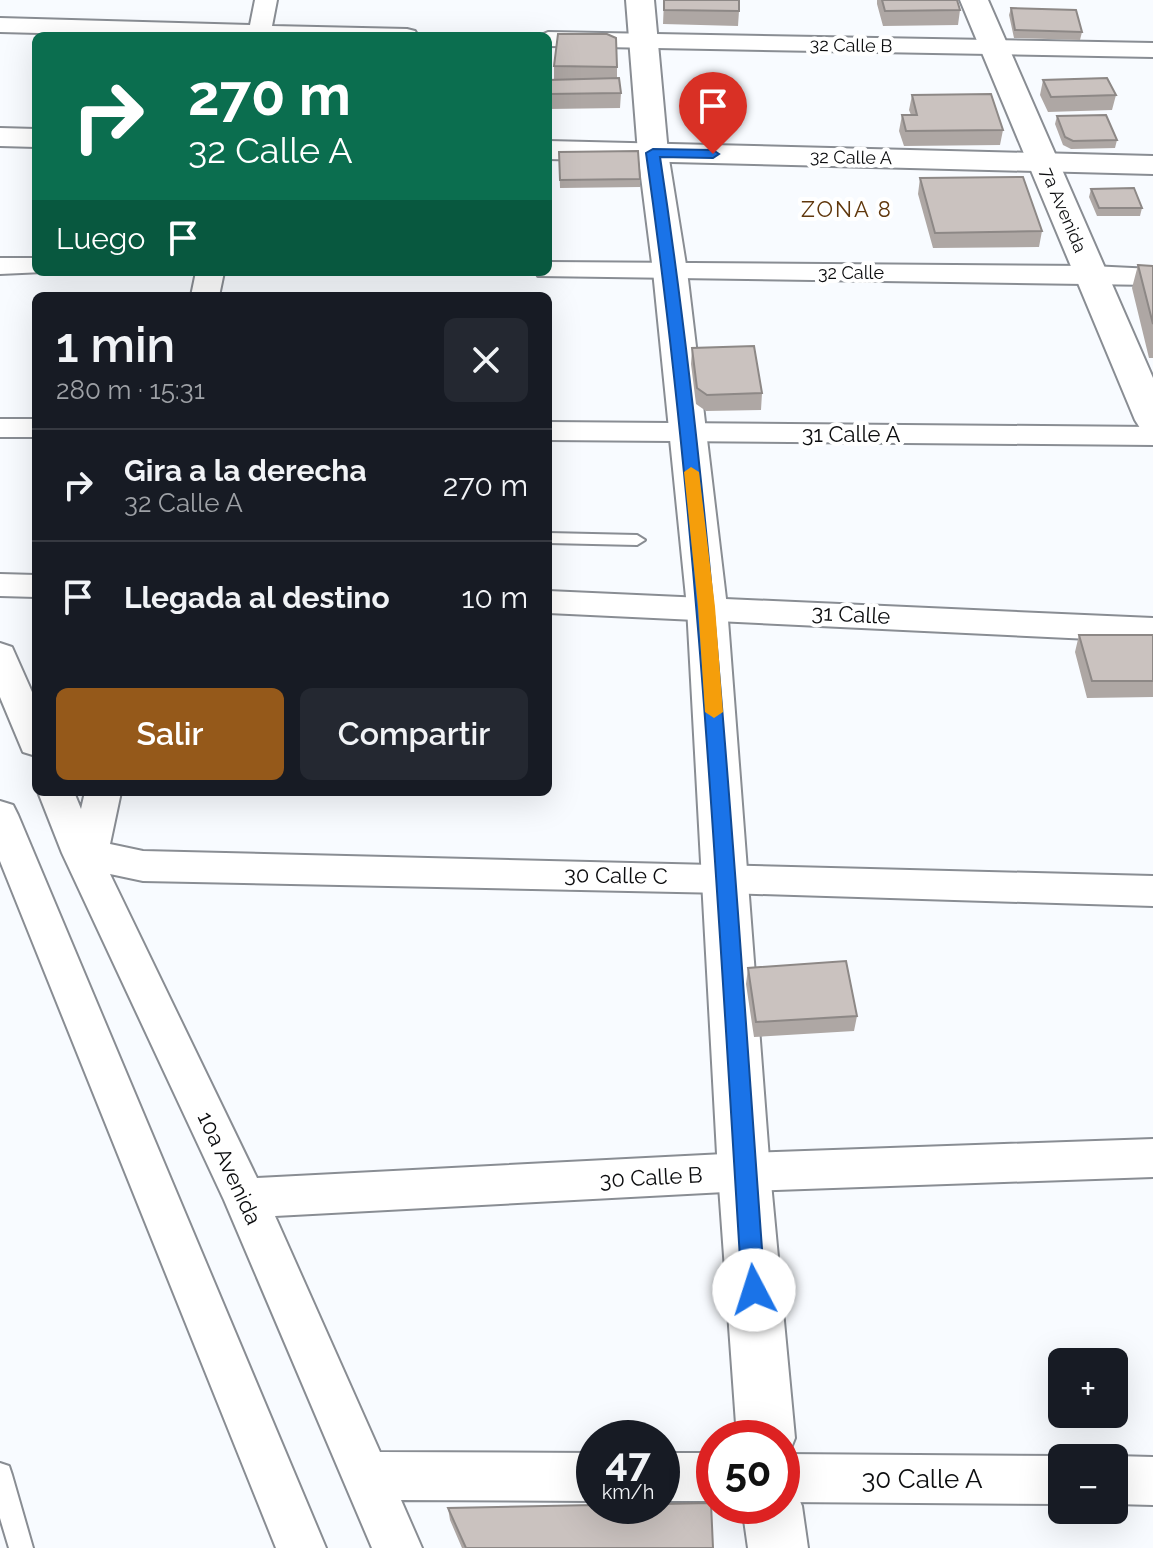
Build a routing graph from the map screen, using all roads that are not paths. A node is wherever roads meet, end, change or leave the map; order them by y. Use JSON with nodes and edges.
{"nodes":[{"id":1,"x":266,"y":0,"type":"edge"},
{"id":2,"x":974,"y":0,"type":"edge"},
{"id":3,"x":641,"y":20,"type":"edge"},
{"id":4,"x":0,"y":25,"type":"edge"},
{"id":5,"x":64,"y":25,"type":"junction"},
{"id":6,"x":94,"y":32,"type":"edge"},
{"id":7,"x":200,"y":32,"type":"edge"},
{"id":8,"x":260,"y":32,"type":"edge"},
{"id":9,"x":552,"y":38,"type":"edge"},
{"id":10,"x":994,"y":47,"type":"junction"},
{"id":11,"x":1153,"y":50,"type":"edge"},
{"id":12,"x":0,"y":137,"type":"edge"},
{"id":13,"x":32,"y":138,"type":"edge"},
{"id":14,"x":552,"y":150,"type":"edge"},
{"id":15,"x":653,"y":153,"type":"junction"},
{"id":16,"x":1043,"y":162,"type":"junction"},
{"id":17,"x":1153,"y":165,"type":"edge"},
{"id":18,"x":0,"y":266,"type":"edge"},
{"id":19,"x":32,"y":266,"type":"edge"},
{"id":20,"x":552,"y":270,"type":"edge"},
{"id":21,"x":670,"y":271,"type":"junction"},
{"id":22,"x":1091,"y":274,"type":"junction"},
{"id":23,"x":1153,"y":277,"type":"edge"},
{"id":24,"x":1153,"y":420,"type":"edge"},
{"id":25,"x":0,"y":428,"type":"edge"},
{"id":26,"x":32,"y":428,"type":"edge"},
{"id":27,"x":552,"y":431,"type":"edge"},
{"id":28,"x":687,"y":432,"type":"junction"},
{"id":29,"x":1153,"y":436,"type":"edge"},
{"id":30,"x":552,"y":538,"type":"edge"},
{"id":31,"x":637,"y":540,"type":"dead end"},
{"id":32,"x":0,"y":585,"type":"edge"},
{"id":33,"x":32,"y":586,"type":"edge"},
{"id":34,"x":552,"y":602,"type":"edge"},
{"id":35,"x":707,"y":607,"type":"junction"},
{"id":36,"x":1153,"y":630,"type":"edge"},
{"id":37,"x":0,"y":655,"type":"edge"},
{"id":38,"x":32,"y":733,"type":"edge"},
{"id":39,"x":58,"y":796,"type":"edge"},
{"id":40,"x":102,"y":796,"type":"edge"},
{"id":41,"x":0,"y":815,"type":"edge"},
{"id":42,"x":81,"y":853,"type":"junction"},
{"id":43,"x":725,"y":878,"type":"junction"},
{"id":44,"x":1153,"y":891,"type":"edge"},
{"id":45,"x":1153,"y":1158,"type":"edge"},
{"id":46,"x":744,"y":1172,"type":"junction"},
{"id":47,"x":245,"y":1198,"type":"junction"},
{"id":48,"x":765,"y":1420,"type":"edge"},
{"id":49,"x":0,"y":1475,"type":"edge"},
{"id":50,"x":365,"y":1476,"type":"junction"},
{"id":51,"x":576,"y":1477,"type":"edge"},
{"id":52,"x":800,"y":1478,"type":"edge"},
{"id":53,"x":1048,"y":1480,"type":"edge"},
{"id":54,"x":1128,"y":1480,"type":"edge"},
{"id":55,"x":1153,"y":1481,"type":"edge"},
{"id":56,"x":775,"y":1524,"type":"edge"},
{"id":57,"x":21,"y":1548,"type":"edge"},
{"id":58,"x":301,"y":1548,"type":"edge"},
{"id":59,"x":397,"y":1548,"type":"edge"},
{"id":60,"x":778,"y":1548,"type":"edge"}],
"edges":[{"from":1,"to":8,"type":"street"},
{"from":2,"to":10,"type":"main road","name":"7a Avenida"},
{"from":3,"to":9,"type":"street","name":"32 Calle B"},
{"from":3,"to":10,"type":"street","name":"32 Calle B"},
{"from":3,"to":15,"type":"main road"},
{"from":4,"to":5,"type":"street"},
{"from":5,"to":6,"type":"lane"},
{"from":5,"to":7,"type":"street"},
{"from":10,"to":11,"type":"street","name":"32 Calle B"},
{"from":10,"to":16,"type":"main road","name":"7a Avenida"},
{"from":12,"to":13,"type":"main road"},
{"from":14,"to":15,"type":"main road","name":"32 Calle A"},
{"from":15,"to":16,"type":"main road","name":"32 Calle A"},
{"from":15,"to":21,"type":"main road"},
{"from":16,"to":17,"type":"main road","name":"32 Calle A"},
{"from":16,"to":22,"type":"main road","name":"7a Avenida"},
{"from":18,"to":19,"type":"street"},
{"from":20,"to":21,"type":"street","name":"32 Calle"},
{"from":21,"to":22,"type":"street","name":"32 Calle"},
{"from":21,"to":28,"type":"main road"},
{"from":22,"to":23,"type":"street","name":"32 Calle"},
{"from":22,"to":24,"type":"main road","name":"7a Avenida"},
{"from":25,"to":26,"type":"street"},
{"from":27,"to":28,"type":"street","name":"31 Calle A"},
{"from":28,"to":29,"type":"street","name":"31 Calle A"},
{"from":28,"to":35,"type":"main road"},
{"from":30,"to":31,"type":"lane"},
{"from":32,"to":33,"type":"street"},
{"from":34,"to":35,"type":"street","name":"31 Calle"},
{"from":35,"to":36,"type":"street","name":"31 Calle"},
{"from":35,"to":43,"type":"main road"},
{"from":37,"to":38,"type":"street"},
{"from":39,"to":42,"type":"street","name":"10a Avenida"},
{"from":40,"to":42,"type":"street"},
{"from":41,"to":58,"type":"street"},
{"from":42,"to":43,"type":"street","name":"30 Calle C"},
{"from":42,"to":47,"type":"street","name":"10a Avenida"},
{"from":43,"to":44,"type":"street","name":"30 Calle C"},
{"from":43,"to":46,"type":"main road"},
{"from":45,"to":46,"type":"street","name":"30 Calle B"},
{"from":46,"to":47,"type":"street","name":"30 Calle B"},
{"from":46,"to":48,"type":"main road"},
{"from":47,"to":50,"type":"street","name":"10a Avenida"},
{"from":49,"to":57,"type":"lane"},
{"from":50,"to":51,"type":"street"},
{"from":50,"to":59,"type":"street","name":"10a Avenida"},
{"from":52,"to":53,"type":"street","name":"30 Calle A"},
{"from":54,"to":55,"type":"street"},
{"from":56,"to":60,"type":"main road"}]}
